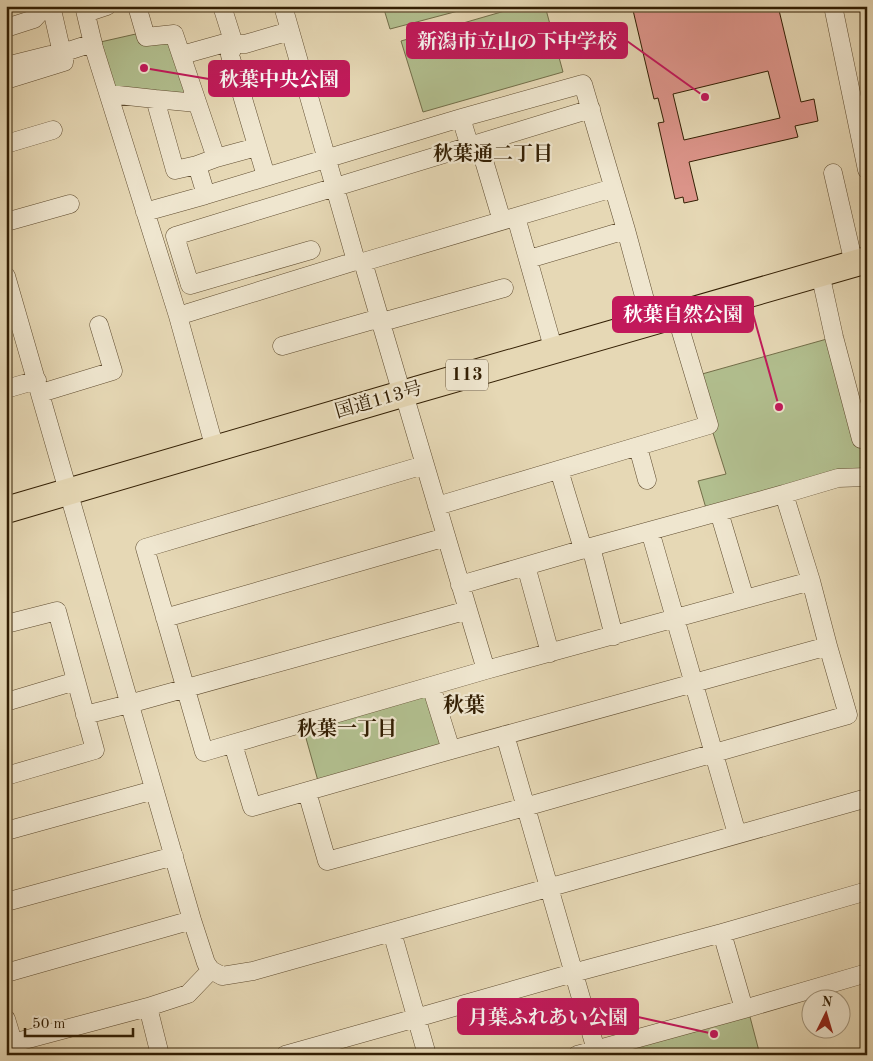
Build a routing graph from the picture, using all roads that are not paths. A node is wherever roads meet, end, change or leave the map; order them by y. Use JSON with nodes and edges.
{"nodes":[{"id":1,"x":107,"y":6,"type":"edge"},
{"id":2,"x":137,"y":6,"type":"edge"},
{"id":3,"x":222,"y":6,"type":"edge"},
{"id":4,"x":283,"y":6,"type":"edge"},
{"id":5,"x":833,"y":6,"type":"edge"},
{"id":6,"x":43,"y":8,"type":"edge"},
{"id":7,"x":85,"y":9,"type":"edge"},
{"id":8,"x":6,"y":28,"type":"edge"},
{"id":9,"x":290,"y":31,"type":"junction"},
{"id":10,"x":93,"y":43,"type":"junction"},
{"id":11,"x":60,"y":44,"type":"junction"},
{"id":12,"x":234,"y":44,"type":"junction"},
{"id":13,"x":182,"y":55,"type":"junction"},
{"id":14,"x":64,"y":62,"type":"junction"},
{"id":15,"x":6,"y":66,"type":"edge"},
{"id":16,"x":6,"y":80,"type":"edge"},
{"id":17,"x":109,"y":94,"type":"junction"},
{"id":18,"x":155,"y":99,"type":"junction"},
{"id":19,"x":197,"y":103,"type":"junction"},
{"id":20,"x":591,"y":109,"type":"junction"},
{"id":21,"x":460,"y":118,"type":"junction"},
{"id":22,"x":53,"y":130,"type":"dead end"},
{"id":23,"x":6,"y":144,"type":"edge"},
{"id":24,"x":474,"y":146,"type":"junction"},
{"id":25,"x":257,"y":147,"type":"junction"},
{"id":26,"x":216,"y":158,"type":"junction"},
{"id":27,"x":327,"y":159,"type":"junction"},
{"id":28,"x":197,"y":164,"type":"junction"},
{"id":29,"x":867,"y":170,"type":"edge"},
{"id":30,"x":833,"y":173,"type":"dead end"},
{"id":31,"x":266,"y":176,"type":"junction"},
{"id":32,"x":335,"y":187,"type":"junction"},
{"id":33,"x":614,"y":188,"type":"junction"},
{"id":34,"x":206,"y":195,"type":"junction"},
{"id":35,"x":70,"y":204,"type":"dead end"},
{"id":36,"x":146,"y":212,"type":"junction"},
{"id":37,"x":509,"y":219,"type":"junction"},
{"id":38,"x":6,"y":222,"type":"edge"},
{"id":39,"x":626,"y":230,"type":"junction"},
{"id":40,"x":311,"y":250,"type":"dead end"},
{"id":41,"x":529,"y":259,"type":"junction"},
{"id":42,"x":360,"y":262,"type":"junction"},
{"id":43,"x":860,"y":262,"type":"edge"},
{"id":44,"x":820,"y":273,"type":"junction"},
{"id":45,"x":6,"y":276,"type":"edge"},
{"id":46,"x":504,"y":288,"type":"dead end"},
{"id":47,"x":676,"y":315,"type":"junction"},
{"id":48,"x":178,"y":316,"type":"junction"},
{"id":49,"x":381,"y":320,"type":"junction"},
{"id":50,"x":651,"y":322,"type":"junction"},
{"id":51,"x":99,"y":325,"type":"dead end"},
{"id":52,"x":282,"y":346,"type":"dead end"},
{"id":53,"x":554,"y":351,"type":"junction"},
{"id":54,"x":39,"y":387,"type":"junction"},
{"id":55,"x":6,"y":389,"type":"edge"},
{"id":56,"x":403,"y":394,"type":"junction"},
{"id":57,"x":867,"y":438,"type":"edge"},
{"id":58,"x":638,"y":447,"type":"junction"},
{"id":59,"x":215,"y":449,"type":"junction"},
{"id":60,"x":424,"y":465,"type":"junction"},
{"id":61,"x":559,"y":470,"type":"junction"},
{"id":62,"x":867,"y":477,"type":"edge"},
{"id":63,"x":647,"y":480,"type":"dead end"},
{"id":64,"x":68,"y":492,"type":"junction"},
{"id":65,"x":784,"y":494,"type":"junction"},
{"id":66,"x":437,"y":506,"type":"junction"},
{"id":67,"x":6,"y":510,"type":"edge"},
{"id":68,"x":718,"y":512,"type":"junction"},
{"id":69,"x":650,"y":531,"type":"junction"},
{"id":70,"x":446,"y":537,"type":"junction"},
{"id":71,"x":587,"y":548,"type":"junction"},
{"id":72,"x":526,"y":566,"type":"junction"},
{"id":73,"x":811,"y":581,"type":"junction"},
{"id":74,"x":460,"y":585,"type":"junction"},
{"id":75,"x":745,"y":599,"type":"junction"},
{"id":76,"x":468,"y":610,"type":"junction"},
{"id":77,"x":165,"y":618,"type":"junction"},
{"id":78,"x":675,"y":619,"type":"junction"},
{"id":79,"x":6,"y":624,"type":"edge"},
{"id":80,"x":614,"y":636,"type":"junction"},
{"id":81,"x":828,"y":646,"type":"junction"},
{"id":82,"x":550,"y":653,"type":"junction"},
{"id":83,"x":486,"y":670,"type":"junction"},
{"id":84,"x":76,"y":682,"type":"junction"},
{"id":85,"x":694,"y":683,"type":"junction"},
{"id":86,"x":431,"y":686,"type":"junction"},
{"id":87,"x":185,"y":689,"type":"junction"},
{"id":88,"x":6,"y":702,"type":"edge"},
{"id":89,"x":129,"y":704,"type":"junction"},
{"id":90,"x":85,"y":715,"type":"junction"},
{"id":91,"x":505,"y":735,"type":"junction"},
{"id":92,"x":233,"y":744,"type":"junction"},
{"id":93,"x":452,"y":750,"type":"junction"},
{"id":94,"x":714,"y":754,"type":"junction"},
{"id":95,"x":6,"y":776,"type":"edge"},
{"id":96,"x":154,"y":790,"type":"junction"},
{"id":97,"x":307,"y":792,"type":"junction"},
{"id":98,"x":867,"y":798,"type":"edge"},
{"id":99,"x":525,"y":807,"type":"junction"},
{"id":100,"x":6,"y":831,"type":"edge"},
{"id":101,"x":737,"y":834,"type":"junction"},
{"id":102,"x":174,"y":856,"type":"junction"},
{"id":103,"x":548,"y":887,"type":"junction"},
{"id":104,"x":867,"y":891,"type":"edge"},
{"id":105,"x":6,"y":902,"type":"edge"},
{"id":106,"x":192,"y":920,"type":"junction"},
{"id":107,"x":392,"y":932,"type":"junction"},
{"id":108,"x":722,"y":933,"type":"junction"},
{"id":109,"x":212,"y":970,"type":"junction"},
{"id":110,"x":573,"y":972,"type":"junction"},
{"id":111,"x":6,"y":973,"type":"edge"},
{"id":112,"x":867,"y":973,"type":"edge"},
{"id":113,"x":148,"y":1007,"type":"junction"},
{"id":114,"x":744,"y":1009,"type":"junction"},
{"id":115,"x":416,"y":1018,"type":"junction"},
{"id":116,"x":6,"y":1019,"type":"edge"},
{"id":117,"x":15,"y":1049,"type":"edge"},
{"id":118,"x":596,"y":1050,"type":"junction"},
{"id":119,"x":160,"y":1055,"type":"edge"},
{"id":120,"x":286,"y":1055,"type":"edge"},
{"id":121,"x":427,"y":1055,"type":"edge"},
{"id":122,"x":578,"y":1055,"type":"edge"}],
"edges":[{"from":1,"to":7,"type":"street"},
{"from":2,"to":13,"type":"street"},
{"from":3,"to":12,"type":"street"},
{"from":4,"to":9,"type":"street"},
{"from":5,"to":29,"type":"street"},
{"from":6,"to":8,"type":"street"},
{"from":6,"to":11,"type":"street"},
{"from":7,"to":10,"type":"street"},
{"from":9,"to":12,"type":"street"},
{"from":9,"to":27,"type":"street"},
{"from":10,"to":14,"type":"street"},
{"from":10,"to":17,"type":"street"},
{"from":11,"to":14,"type":"street"},
{"from":11,"to":15,"type":"street"},
{"from":12,"to":13,"type":"street"},
{"from":12,"to":25,"type":"street"},
{"from":13,"to":19,"type":"street"},
{"from":14,"to":16,"type":"street"},
{"from":17,"to":18,"type":"street"},
{"from":17,"to":36,"type":"street"},
{"from":18,"to":19,"type":"street"},
{"from":18,"to":28,"type":"street"},
{"from":19,"to":26,"type":"street"},
{"from":20,"to":21,"type":"street"},
{"from":20,"to":24,"type":"street"},
{"from":20,"to":33,"type":"street"},
{"from":21,"to":24,"type":"street"},
{"from":21,"to":27,"type":"street"},
{"from":22,"to":23,"type":"street"},
{"from":24,"to":32,"type":"street"},
{"from":24,"to":37,"type":"street"},
{"from":25,"to":26,"type":"street"},
{"from":25,"to":31,"type":"street"},
{"from":26,"to":28,"type":"street"},
{"from":27,"to":31,"type":"street"},
{"from":27,"to":32,"type":"street"},
{"from":28,"to":34,"type":"street"},
{"from":30,"to":43,"type":"street"},
{"from":31,"to":34,"type":"street"},
{"from":32,"to":40,"type":"street"},
{"from":32,"to":42,"type":"street"},
{"from":33,"to":37,"type":"street"},
{"from":33,"to":39,"type":"street"},
{"from":34,"to":36,"type":"street"},
{"from":35,"to":38,"type":"street"},
{"from":36,"to":48,"type":"street"},
{"from":37,"to":41,"type":"street"},
{"from":37,"to":42,"type":"street"},
{"from":39,"to":41,"type":"street"},
{"from":39,"to":50,"type":"street"},
{"from":41,"to":53,"type":"street"},
{"from":42,"to":48,"type":"street"},
{"from":42,"to":49,"type":"street"},
{"from":43,"to":44,"type":"highway","name":"国道113号","number":"113"},
{"from":44,"to":47,"type":"highway","name":"国道113号","number":"113"},
{"from":44,"to":57,"type":"street"},
{"from":45,"to":54,"type":"street"},
{"from":46,"to":49,"type":"street"},
{"from":47,"to":50,"type":"highway","name":"国道113号","number":"113"},
{"from":47,"to":58,"type":"street"},
{"from":48,"to":59,"type":"street"},
{"from":49,"to":52,"type":"street"},
{"from":49,"to":56,"type":"street"},
{"from":50,"to":53,"type":"highway","name":"国道113号","number":"113"},
{"from":51,"to":54,"type":"street"},
{"from":53,"to":56,"type":"highway","name":"国道113号","number":"113"},
{"from":54,"to":55,"type":"street"},
{"from":54,"to":64,"type":"street"},
{"from":56,"to":59,"type":"highway","name":"国道113号","number":"113"},
{"from":56,"to":60,"type":"street"},
{"from":58,"to":61,"type":"street"},
{"from":58,"to":63,"type":"street"},
{"from":59,"to":64,"type":"highway","name":"国道113号","number":"113"},
{"from":60,"to":66,"type":"street"},
{"from":60,"to":77,"type":"street"},
{"from":61,"to":66,"type":"street"},
{"from":61,"to":71,"type":"street"},
{"from":62,"to":65,"type":"street"},
{"from":64,"to":67,"type":"highway","name":"国道113号","number":"113"},
{"from":64,"to":89,"type":"street"},
{"from":65,"to":68,"type":"street"},
{"from":65,"to":73,"type":"street"},
{"from":66,"to":70,"type":"street"},
{"from":68,"to":69,"type":"street"},
{"from":68,"to":75,"type":"street"},
{"from":69,"to":71,"type":"street"},
{"from":69,"to":78,"type":"street"},
{"from":70,"to":74,"type":"street"},
{"from":70,"to":77,"type":"street"},
{"from":71,"to":72,"type":"street"},
{"from":71,"to":80,"type":"street"},
{"from":72,"to":74,"type":"street"},
{"from":72,"to":82,"type":"street"},
{"from":73,"to":75,"type":"street"},
{"from":73,"to":81,"type":"street"},
{"from":74,"to":76,"type":"street"},
{"from":75,"to":78,"type":"street"},
{"from":76,"to":83,"type":"street"},
{"from":76,"to":87,"type":"street"},
{"from":77,"to":87,"type":"street"},
{"from":78,"to":80,"type":"street"},
{"from":78,"to":85,"type":"street"},
{"from":79,"to":84,"type":"street"},
{"from":80,"to":82,"type":"street"},
{"from":81,"to":85,"type":"street"},
{"from":81,"to":94,"type":"street"},
{"from":82,"to":83,"type":"street"},
{"from":83,"to":86,"type":"street"},
{"from":84,"to":88,"type":"street"},
{"from":84,"to":90,"type":"street"},
{"from":85,"to":91,"type":"street"},
{"from":85,"to":94,"type":"street"},
{"from":86,"to":92,"type":"street"},
{"from":86,"to":93,"type":"street"},
{"from":87,"to":89,"type":"street"},
{"from":87,"to":92,"type":"street"},
{"from":89,"to":90,"type":"street"},
{"from":89,"to":96,"type":"street"},
{"from":90,"to":95,"type":"street"},
{"from":91,"to":93,"type":"street"},
{"from":91,"to":99,"type":"street"},
{"from":92,"to":97,"type":"street"},
{"from":93,"to":97,"type":"street"},
{"from":94,"to":99,"type":"street"},
{"from":94,"to":101,"type":"street"},
{"from":96,"to":100,"type":"street"},
{"from":96,"to":102,"type":"street"},
{"from":97,"to":99,"type":"street"},
{"from":98,"to":101,"type":"street"},
{"from":99,"to":103,"type":"street"},
{"from":101,"to":103,"type":"street"},
{"from":102,"to":105,"type":"street"},
{"from":102,"to":106,"type":"street"},
{"from":103,"to":107,"type":"street"},
{"from":103,"to":110,"type":"street"},
{"from":104,"to":108,"type":"street"},
{"from":106,"to":109,"type":"street"},
{"from":106,"to":111,"type":"street"},
{"from":107,"to":109,"type":"street"},
{"from":107,"to":115,"type":"street"},
{"from":108,"to":110,"type":"street"},
{"from":108,"to":114,"type":"street"},
{"from":109,"to":113,"type":"street"},
{"from":110,"to":115,"type":"street"},
{"from":110,"to":118,"type":"street"},
{"from":112,"to":114,"type":"street"},
{"from":113,"to":117,"type":"street"},
{"from":113,"to":119,"type":"street"},
{"from":114,"to":118,"type":"street"},
{"from":115,"to":120,"type":"street"},
{"from":115,"to":121,"type":"street"},
{"from":116,"to":117,"type":"street"},
{"from":118,"to":122,"type":"street"}]}
